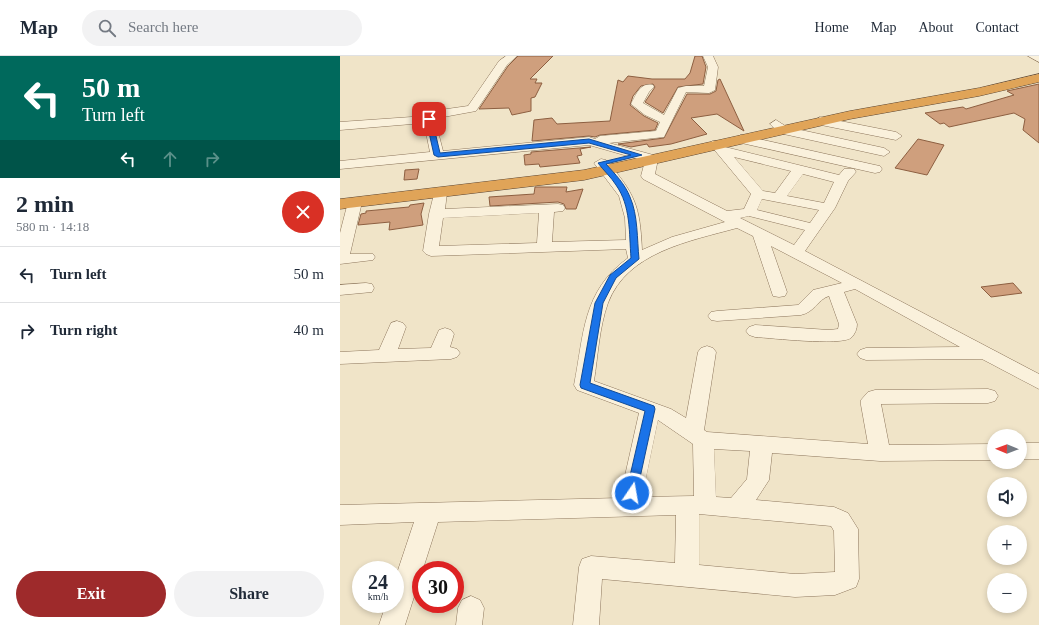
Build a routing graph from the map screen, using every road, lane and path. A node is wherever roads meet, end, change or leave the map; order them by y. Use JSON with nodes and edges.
{"nodes":[{"id":1,"x":512,"y":56,"type":"edge"},
{"id":2,"x":708,"y":56,"type":"edge"},
{"id":3,"x":1033,"y":56,"type":"edge"},
{"id":4,"x":1039,"y":59,"type":"edge"},
{"id":5,"x":1039,"y":72,"type":"edge"},
{"id":6,"x":1039,"y":78,"type":"edge"},
{"id":7,"x":649,"y":88,"type":"dead end"},
{"id":8,"x":429,"y":119,"type":"junction"},
{"id":9,"x":667,"y":121,"type":"junction"},
{"id":10,"x":820,"y":121,"type":"junction"},
{"id":11,"x":340,"y":126,"type":"edge"},
{"id":12,"x":779,"y":127,"type":"junction"},
{"id":13,"x":896,"y":136,"type":"dead end"},
{"id":14,"x":741,"y":139,"type":"junction"},
{"id":15,"x":826,"y":139,"type":"junction"},
{"id":16,"x":589,"y":141,"type":"junction"},
{"id":17,"x":719,"y":147,"type":"junction"},
{"id":18,"x":884,"y":152,"type":"dead end"},
{"id":19,"x":438,"y":155,"type":"junction"},
{"id":20,"x":814,"y":155,"type":"junction"},
{"id":21,"x":645,"y":157,"type":"junction"},
{"id":22,"x":856,"y":164,"type":"junction"},
{"id":23,"x":340,"y":165,"type":"edge"},
{"id":24,"x":604,"y":167,"type":"junction"},
{"id":25,"x":800,"y":169,"type":"junction"},
{"id":26,"x":876,"y":169,"type":"dead end"},
{"id":27,"x":842,"y":180,"type":"junction"},
{"id":28,"x":440,"y":193,"type":"junction"},
{"id":29,"x":758,"y":194,"type":"junction"},
{"id":30,"x":340,"y":196,"type":"edge"},
{"id":31,"x":778,"y":198,"type":"junction"},
{"id":32,"x":355,"y":202,"type":"junction"},
{"id":33,"x":340,"y":204,"type":"edge"},
{"id":34,"x":828,"y":208,"type":"junction"},
{"id":35,"x":436,"y":214,"type":"junction"},
{"id":36,"x":737,"y":217,"type":"junction"},
{"id":37,"x":813,"y":228,"type":"junction"},
{"id":38,"x":760,"y":234,"type":"junction"},
{"id":39,"x":544,"y":247,"type":"junction"},
{"id":40,"x":634,"y":252,"type":"junction"},
{"id":41,"x":796,"y":253,"type":"junction"},
{"id":42,"x":366,"y":257,"type":"dead end"},
{"id":43,"x":340,"y":259,"type":"edge"},
{"id":44,"x":856,"y":284,"type":"junction"},
{"id":45,"x":366,"y":288,"type":"dead end"},
{"id":46,"x":835,"y":290,"type":"junction"},
{"id":47,"x":779,"y":292,"type":"dead end"},
{"id":48,"x":342,"y":294,"type":"edge"},
{"id":49,"x":717,"y":316,"type":"dead end"},
{"id":50,"x":396,"y":327,"type":"dead end"},
{"id":51,"x":755,"y":331,"type":"dead end"},
{"id":52,"x":444,"y":334,"type":"dead end"},
{"id":53,"x":707,"y":352,"type":"dead end"},
{"id":54,"x":985,"y":353,"type":"junction"},
{"id":55,"x":866,"y":354,"type":"dead end"},
{"id":56,"x":386,"y":356,"type":"junction"},
{"id":57,"x":340,"y":358,"type":"edge"},
{"id":58,"x":1039,"y":382,"type":"edge"},
{"id":59,"x":988,"y":396,"type":"dead end"},
{"id":60,"x":650,"y":409,"type":"junction"},
{"id":61,"x":698,"y":437,"type":"junction"},
{"id":62,"x":761,"y":445,"type":"junction"},
{"id":63,"x":1027,"y":451,"type":"edge"},
{"id":64,"x":1039,"y":451,"type":"edge"},
{"id":65,"x":987,"y":452,"type":"edge"},
{"id":66,"x":880,"y":453,"type":"junction"},
{"id":67,"x":696,"y":505,"type":"junction"},
{"id":68,"x":629,"y":507,"type":"junction"},
{"id":69,"x":736,"y":508,"type":"junction"},
{"id":70,"x":429,"y":513,"type":"junction"},
{"id":71,"x":340,"y":516,"type":"edge"},
{"id":72,"x":687,"y":575,"type":"junction"},
{"id":73,"x":392,"y":625,"type":"edge"},
{"id":74,"x":586,"y":625,"type":"edge"}],
"edges":[{"from":1,"to":8,"type":"street"},
{"from":2,"to":9,"type":"street"},
{"from":3,"to":4,"type":"street"},
{"from":5,"to":12,"type":"highway"},
{"from":6,"to":10,"type":"highway"},
{"from":7,"to":9,"type":"street"},
{"from":8,"to":11,"type":"street"},
{"from":8,"to":19,"type":"street"},
{"from":9,"to":16,"type":"street"},
{"from":10,"to":12,"type":"highway"},
{"from":10,"to":13,"type":"street"},
{"from":12,"to":14,"type":"highway"},
{"from":12,"to":15,"type":"street"},
{"from":12,"to":21,"type":"highway"},
{"from":14,"to":17,"type":"highway"},
{"from":14,"to":20,"type":"street"},
{"from":15,"to":18,"type":"street"},
{"from":15,"to":20,"type":"street"},
{"from":16,"to":19,"type":"street"},
{"from":16,"to":21,"type":"street"},
{"from":17,"to":21,"type":"highway"},
{"from":17,"to":25,"type":"street"},
{"from":17,"to":29,"type":"street"},
{"from":19,"to":23,"type":"street"},
{"from":20,"to":22,"type":"street"},
{"from":21,"to":24,"type":"highway"},
{"from":21,"to":36,"type":"street"},
{"from":22,"to":26,"type":"street"},
{"from":22,"to":27,"type":"street"},
{"from":24,"to":28,"type":"highway"},
{"from":24,"to":30,"type":"highway"},
{"from":24,"to":40,"type":"street"},
{"from":25,"to":27,"type":"street"},
{"from":25,"to":31,"type":"street"},
{"from":27,"to":34,"type":"street"},
{"from":28,"to":32,"type":"highway"},
{"from":28,"to":35,"type":"street"},
{"from":29,"to":31,"type":"street"},
{"from":29,"to":36,"type":"street"},
{"from":31,"to":34,"type":"street"},
{"from":32,"to":33,"type":"highway"},
{"from":32,"to":43,"type":"street"},
{"from":34,"to":37,"type":"street"},
{"from":35,"to":39,"type":"street"},
{"from":35,"to":39,"type":"street"},
{"from":36,"to":37,"type":"street"},
{"from":36,"to":38,"type":"street"},
{"from":36,"to":40,"type":"street"},
{"from":37,"to":41,"type":"street"},
{"from":38,"to":41,"type":"street"},
{"from":38,"to":47,"type":"street"},
{"from":39,"to":40,"type":"street"},
{"from":40,"to":60,"type":"street"},
{"from":41,"to":44,"type":"street"},
{"from":42,"to":43,"type":"street"},
{"from":44,"to":46,"type":"street"},
{"from":44,"to":54,"type":"street"},
{"from":45,"to":48,"type":"street"},
{"from":46,"to":49,"type":"street"},
{"from":46,"to":51,"type":"street"},
{"from":50,"to":56,"type":"street"},
{"from":52,"to":56,"type":"street"},
{"from":53,"to":61,"type":"street"},
{"from":54,"to":55,"type":"street"},
{"from":54,"to":58,"type":"street"},
{"from":56,"to":57,"type":"street"},
{"from":59,"to":66,"type":"street"},
{"from":60,"to":61,"type":"street"},
{"from":60,"to":68,"type":"street"},
{"from":61,"to":62,"type":"street"},
{"from":61,"to":67,"type":"street"},
{"from":62,"to":66,"type":"street"},
{"from":62,"to":69,"type":"street"},
{"from":63,"to":64,"type":"street"},
{"from":65,"to":66,"type":"street"},
{"from":67,"to":68,"type":"street"},
{"from":67,"to":69,"type":"street"},
{"from":67,"to":72,"type":"street"},
{"from":68,"to":70,"type":"street"},
{"from":69,"to":72,"type":"street"},
{"from":70,"to":71,"type":"street"},
{"from":70,"to":73,"type":"street"},
{"from":72,"to":74,"type":"street"}]}
